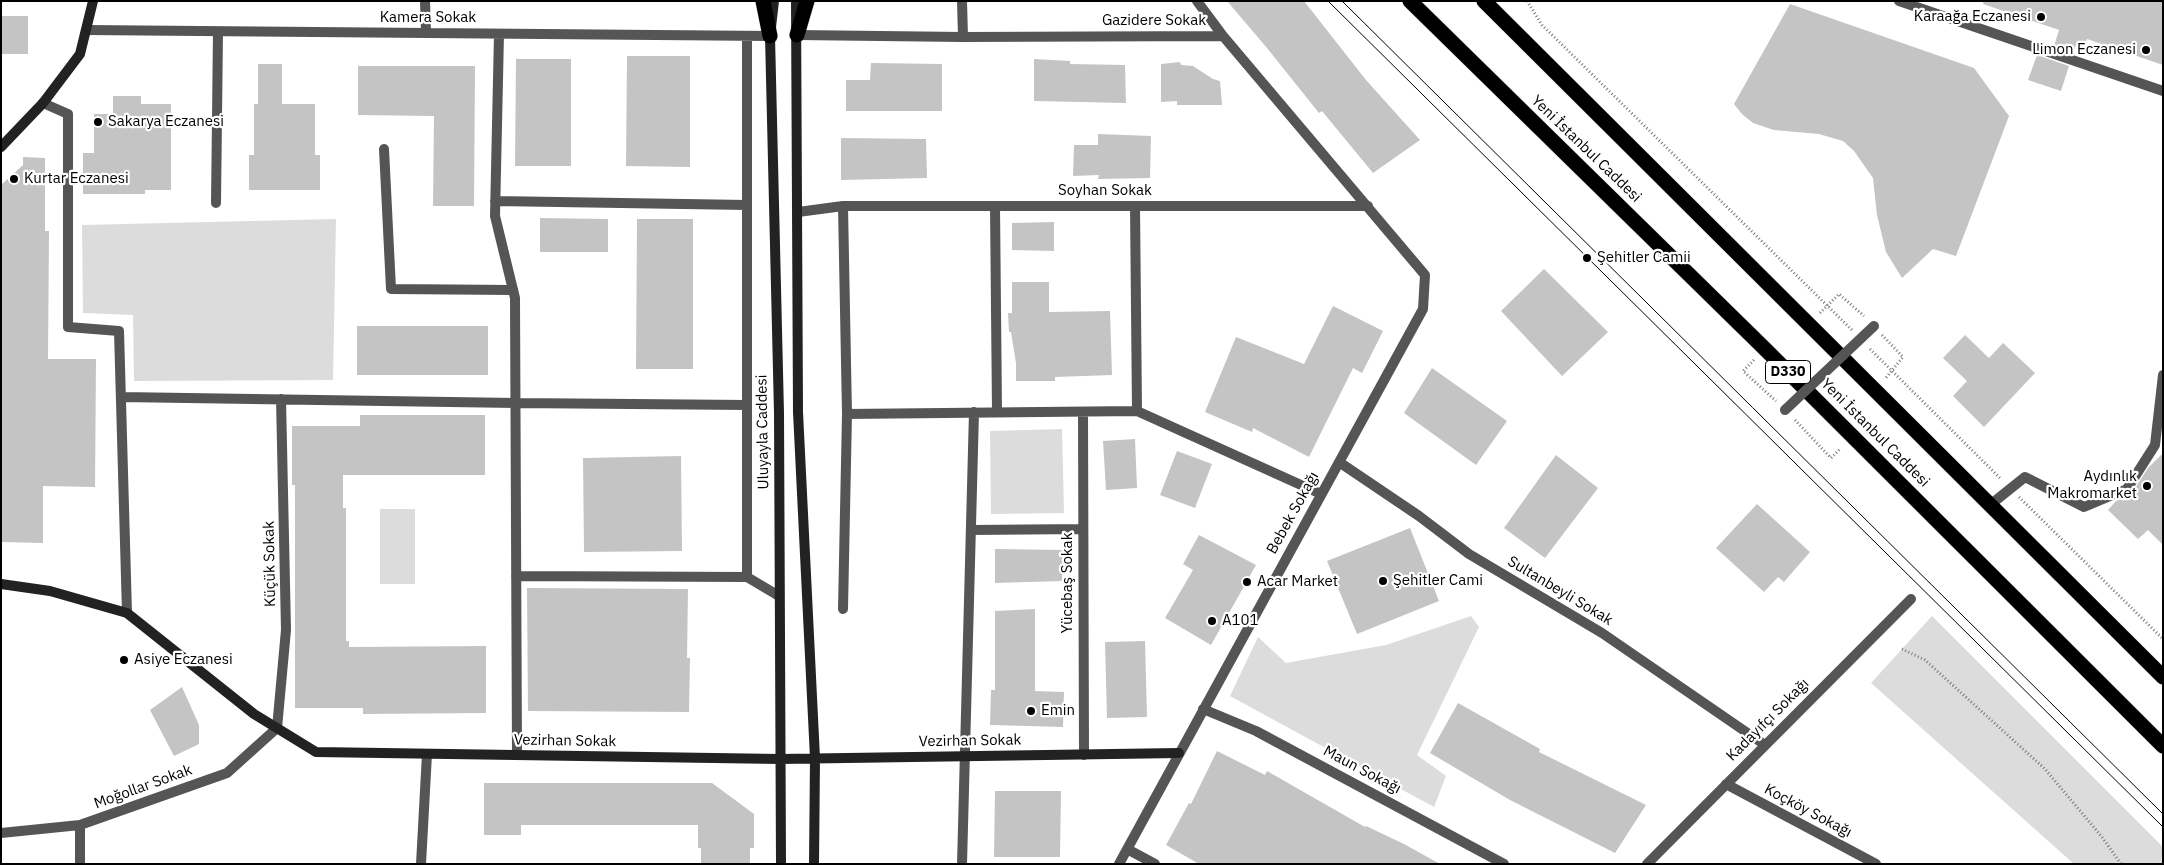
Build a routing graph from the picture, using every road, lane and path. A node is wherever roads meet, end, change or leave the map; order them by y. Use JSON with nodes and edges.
{"nodes":[{"id":1,"x":93,"y":1,"type":"edge"},
{"id":2,"x":425,"y":1,"type":"edge"},
{"id":3,"x":763,"y":1,"type":"edge"},
{"id":4,"x":774,"y":1,"type":"edge"},
{"id":5,"x":796,"y":1,"type":"edge"},
{"id":6,"x":807,"y":1,"type":"edge"},
{"id":7,"x":962,"y":1,"type":"edge"},
{"id":8,"x":1197,"y":1,"type":"edge"},
{"id":9,"x":1410,"y":1,"type":"edge"},
{"id":10,"x":1484,"y":1,"type":"edge"},
{"id":11,"x":1527,"y":1,"type":"edge"},
{"id":12,"x":1899,"y":1,"type":"edge"},
{"id":13,"x":86,"y":30,"type":"junction"},
{"id":14,"x":218,"y":32,"type":"junction"},
{"id":15,"x":426,"y":33,"type":"junction"},
{"id":16,"x":500,"y":34,"type":"junction"},
{"id":17,"x":797,"y":35,"type":"junction"},
{"id":18,"x":746,"y":36,"type":"junction"},
{"id":19,"x":770,"y":36,"type":"junction"},
{"id":20,"x":1223,"y":36,"type":"junction"},
{"id":21,"x":963,"y":37,"type":"junction"},
{"id":22,"x":2163,"y":91,"type":"edge"},
{"id":23,"x":43,"y":103,"type":"junction"},
{"id":24,"x":1,"y":146,"type":"edge"},
{"id":25,"x":384,"y":149,"type":"dead end"},
{"id":26,"x":495,"y":201,"type":"junction"},
{"id":27,"x":216,"y":202,"type":"dead end"},
{"id":28,"x":746,"y":205,"type":"junction"},
{"id":29,"x":843,"y":206,"type":"junction"},
{"id":30,"x":995,"y":206,"type":"junction"},
{"id":31,"x":1135,"y":206,"type":"junction"},
{"id":32,"x":1368,"y":206,"type":"junction"},
{"id":33,"x":798,"y":212,"type":"junction"},
{"id":34,"x":513,"y":290,"type":"junction"},
{"id":35,"x":1839,"y":294,"type":"dead end"},
{"id":36,"x":1827,"y":306,"type":"junction"},
{"id":37,"x":1423,"y":309,"type":"joint"},
{"id":38,"x":1810,"y":325,"type":"junction"},
{"id":39,"x":1874,"y":326,"type":"dead end"},
{"id":40,"x":1853,"y":332,"type":"dead end"},
{"id":41,"x":1866,"y":345,"type":"dead end"},
{"id":42,"x":1903,"y":357,"type":"dead end"},
{"id":43,"x":1892,"y":371,"type":"junction"},
{"id":44,"x":2163,"y":375,"type":"edge"},
{"id":45,"x":1876,"y":391,"type":"junction"},
{"id":46,"x":121,"y":397,"type":"junction"},
{"id":47,"x":281,"y":399,"type":"junction"},
{"id":48,"x":516,"y":403,"type":"junction"},
{"id":49,"x":746,"y":405,"type":"junction"},
{"id":50,"x":1785,"y":410,"type":"dead end"},
{"id":51,"x":1137,"y":411,"type":"junction"},
{"id":52,"x":974,"y":412,"type":"junction"},
{"id":53,"x":997,"y":412,"type":"junction"},
{"id":54,"x":1083,"y":412,"type":"junction"},
{"id":55,"x":847,"y":414,"type":"junction"},
{"id":56,"x":2160,"y":415,"type":"edge"},
{"id":57,"x":1339,"y":462,"type":"junction"},
{"id":58,"x":2011,"y":489,"type":"junction"},
{"id":59,"x":1321,"y":494,"type":"junction"},
{"id":60,"x":1990,"y":505,"type":"junction"},
{"id":61,"x":971,"y":530,"type":"junction"},
{"id":62,"x":1083,"y":530,"type":"junction"},
{"id":63,"x":516,"y":576,"type":"junction"},
{"id":64,"x":746,"y":577,"type":"junction"},
{"id":65,"x":1,"y":584,"type":"edge"},
{"id":66,"x":779,"y":596,"type":"junction"},
{"id":67,"x":1912,"y":599,"type":"dead end"},
{"id":68,"x":843,"y":610,"type":"dead end"},
{"id":69,"x":127,"y":613,"type":"junction"},
{"id":70,"x":2163,"y":639,"type":"edge"},
{"id":71,"x":1902,"y":649,"type":"dead end"},
{"id":72,"x":2163,"y":677,"type":"edge"},
{"id":73,"x":1203,"y":709,"type":"junction"},
{"id":74,"x":277,"y":728,"type":"junction"},
{"id":75,"x":1765,"y":745,"type":"junction"},
{"id":76,"x":2163,"y":746,"type":"edge"},
{"id":77,"x":1179,"y":753,"type":"junction"},
{"id":78,"x":427,"y":754,"type":"junction"},
{"id":79,"x":1084,"y":754,"type":"junction"},
{"id":80,"x":517,"y":755,"type":"junction"},
{"id":81,"x":963,"y":756,"type":"junction"},
{"id":82,"x":815,"y":758,"type":"junction"},
{"id":83,"x":780,"y":759,"type":"junction"},
{"id":84,"x":1726,"y":784,"type":"junction"},
{"id":85,"x":80,"y":825,"type":"junction"},
{"id":86,"x":1,"y":834,"type":"edge"},
{"id":87,"x":1127,"y":849,"type":"junction"},
{"id":88,"x":80,"y":864,"type":"edge"},
{"id":89,"x":421,"y":864,"type":"edge"},
{"id":90,"x":781,"y":864,"type":"edge"},
{"id":91,"x":814,"y":864,"type":"edge"},
{"id":92,"x":962,"y":864,"type":"edge"},
{"id":93,"x":1118,"y":864,"type":"edge"},
{"id":94,"x":1155,"y":864,"type":"edge"},
{"id":95,"x":1504,"y":864,"type":"edge"},
{"id":96,"x":1647,"y":864,"type":"edge"},
{"id":97,"x":1876,"y":864,"type":"edge"},
{"id":98,"x":2121,"y":864,"type":"edge"}],
"edges":[{"from":1,"to":13,"type":"main road"},
{"from":2,"to":15,"type":"street"},
{"from":3,"to":19,"type":"highway"},
{"from":4,"to":19,"type":"main road","name":"Uluyayla Caddesi"},
{"from":5,"to":17,"type":"main road"},
{"from":6,"to":17,"type":"highway"},
{"from":7,"to":21,"type":"street"},
{"from":8,"to":20,"type":"street"},
{"from":9,"to":76,"type":"highway","name":"Yeni İstanbul Caddesi","number":"D330"},
{"from":10,"to":38,"type":"highway","name":"Yeni İstanbul Caddesi"},
{"from":11,"to":36,"type":"path"},
{"from":12,"to":22,"type":"street"},
{"from":13,"to":14,"type":"street","name":"Kamera Sokak"},
{"from":13,"to":23,"type":"main road"},
{"from":14,"to":15,"type":"street","name":"Kamera Sokak"},
{"from":14,"to":27,"type":"street"},
{"from":15,"to":16,"type":"street","name":"Kamera Sokak"},
{"from":16,"to":18,"type":"street","name":"Kamera Sokak"},
{"from":16,"to":26,"type":"street"},
{"from":17,"to":21,"type":"street","name":"Gazidere Sokak"},
{"from":17,"to":33,"type":"main road"},
{"from":18,"to":19,"type":"street","name":"Kamera Sokak"},
{"from":18,"to":28,"type":"street"},
{"from":19,"to":66,"type":"main road","name":"Uluyayla Caddesi"},
{"from":20,"to":21,"type":"street","name":"Gazidere Sokak"},
{"from":20,"to":32,"type":"street","name":"Gazidere Sokak"},
{"from":23,"to":24,"type":"main road"},
{"from":23,"to":46,"type":"street"},
{"from":25,"to":34,"type":"street"},
{"from":26,"to":28,"type":"street"},
{"from":26,"to":34,"type":"street"},
{"from":28,"to":49,"type":"street"},
{"from":29,"to":30,"type":"street","name":"Soyhan Sokak"},
{"from":29,"to":33,"type":"street","name":"Soyhan Sokak"},
{"from":29,"to":55,"type":"street"},
{"from":30,"to":31,"type":"street","name":"Soyhan Sokak"},
{"from":30,"to":53,"type":"street"},
{"from":31,"to":32,"type":"street","name":"Soyhan Sokak"},
{"from":31,"to":51,"type":"street"},
{"from":32,"to":37,"type":"street","name":"Gazidere Sokak"},
{"from":33,"to":82,"type":"main road"},
{"from":34,"to":48,"type":"street"},
{"from":35,"to":36,"type":"path"},
{"from":36,"to":38,"type":"path"},
{"from":36,"to":40,"type":"path"},
{"from":37,"to":57,"type":"street","name":"Bebek Sokağı"},
{"from":38,"to":45,"type":"highway","name":"Yeni İstanbul Caddesi"},
{"from":39,"to":50,"type":"street","bridge":true},
{"from":41,"to":43,"type":"path"},
{"from":42,"to":43,"type":"path"},
{"from":43,"to":45,"type":"path"},
{"from":43,"to":58,"type":"path"},
{"from":44,"to":56,"type":"street"},
{"from":45,"to":60,"type":"highway","name":"Yeni İstanbul Caddesi"},
{"from":46,"to":47,"type":"street"},
{"from":46,"to":69,"type":"street"},
{"from":47,"to":48,"type":"street"},
{"from":47,"to":74,"type":"street","name":"Küçük Sokak"},
{"from":48,"to":49,"type":"street"},
{"from":48,"to":63,"type":"street"},
{"from":49,"to":64,"type":"street"},
{"from":51,"to":54,"type":"street"},
{"from":51,"to":59,"type":"street"},
{"from":52,"to":53,"type":"street"},
{"from":52,"to":55,"type":"street"},
{"from":52,"to":61,"type":"street"},
{"from":53,"to":54,"type":"street"},
{"from":54,"to":62,"type":"street","name":"Yücebaş Sokak"},
{"from":55,"to":68,"type":"street"},
{"from":56,"to":58,"type":"street"},
{"from":57,"to":59,"type":"street","name":"Bebek Sokağı"},
{"from":57,"to":75,"type":"street","name":"Sultanbeyli Sokak"},
{"from":58,"to":60,"type":"street"},
{"from":58,"to":70,"type":"path"},
{"from":59,"to":73,"type":"street","name":"Bebek Sokağı"},
{"from":60,"to":72,"type":"highway","name":"Yeni İstanbul Caddesi"},
{"from":61,"to":62,"type":"street"},
{"from":61,"to":81,"type":"street"},
{"from":62,"to":79,"type":"street","name":"Yücebaş Sokak"},
{"from":63,"to":64,"type":"street"},
{"from":63,"to":80,"type":"street"},
{"from":64,"to":66,"type":"street"},
{"from":65,"to":69,"type":"main road","name":"Vezirhan Sokak"},
{"from":66,"to":83,"type":"main road","name":"Uluyayla Caddesi"},
{"from":67,"to":75,"type":"street","name":"Kadayıfçı Sokağı"},
{"from":69,"to":74,"type":"main road","name":"Vezirhan Sokak"},
{"from":71,"to":98,"type":"path"},
{"from":73,"to":77,"type":"street","name":"Bebek Sokağı"},
{"from":73,"to":95,"type":"street","name":"Maun Sokağı"},
{"from":74,"to":78,"type":"main road","name":"Vezirhan Sokak"},
{"from":74,"to":85,"type":"street","name":"Moğollar Sokak"},
{"from":75,"to":84,"type":"street","name":"Kadayıfçı Sokağı"},
{"from":77,"to":79,"type":"main road","name":"Vezirhan Sokak"},
{"from":77,"to":87,"type":"street","name":"Bebek Sokağı"},
{"from":78,"to":80,"type":"main road","name":"Vezirhan Sokak"},
{"from":78,"to":89,"type":"street"},
{"from":79,"to":81,"type":"main road","name":"Vezirhan Sokak"},
{"from":80,"to":83,"type":"main road","name":"Vezirhan Sokak"},
{"from":81,"to":82,"type":"main road","name":"Vezirhan Sokak"},
{"from":81,"to":92,"type":"street"},
{"from":82,"to":83,"type":"main road","name":"Vezirhan Sokak"},
{"from":82,"to":91,"type":"main road"},
{"from":83,"to":90,"type":"main road","name":"Uluyayla Caddesi"},
{"from":84,"to":96,"type":"street","name":"Kadayıfçı Sokağı"},
{"from":84,"to":97,"type":"street","name":"Koçköy Sokağı"},
{"from":85,"to":86,"type":"street","name":"Moğollar Sokak"},
{"from":85,"to":88,"type":"street"},
{"from":87,"to":93,"type":"street","name":"Bebek Sokağı"},
{"from":87,"to":94,"type":"street"}]}
